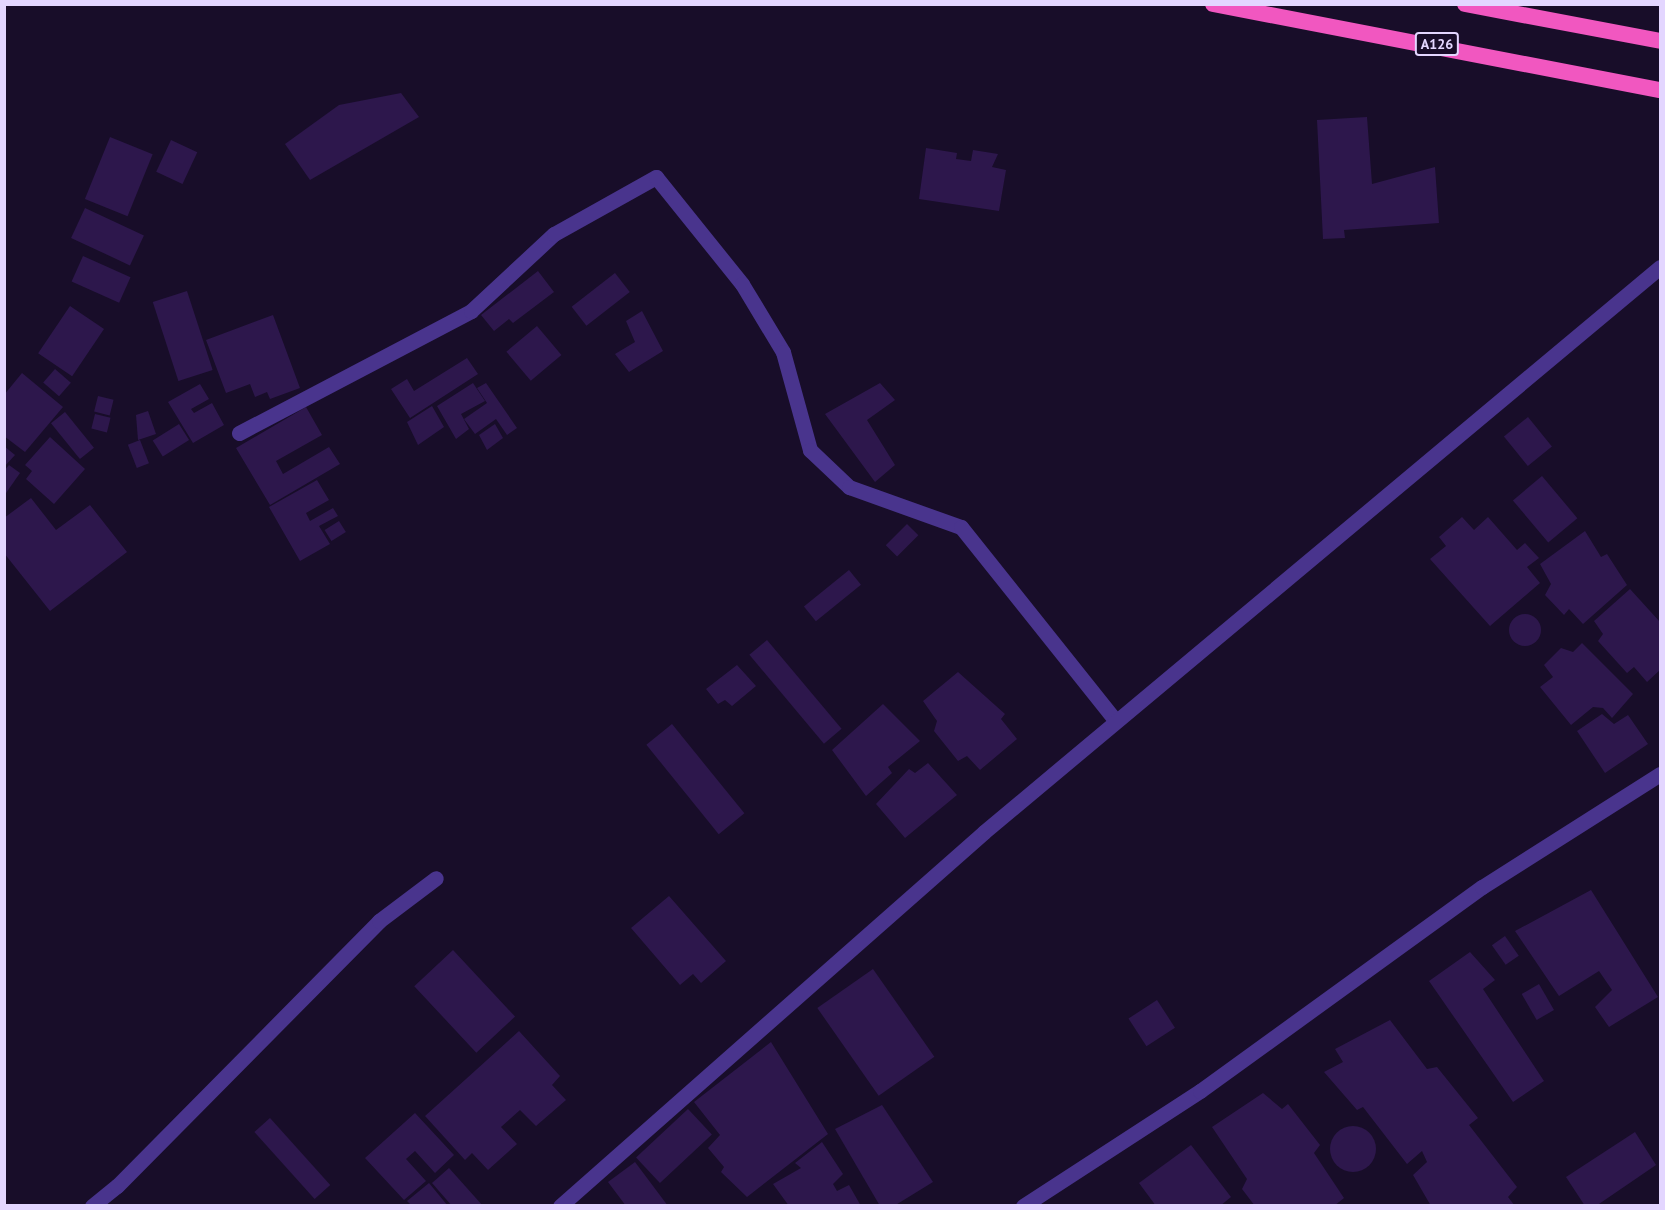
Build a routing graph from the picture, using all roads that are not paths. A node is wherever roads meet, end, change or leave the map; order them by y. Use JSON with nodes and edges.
{"nodes":[{"id":1,"x":1213,"y":4,"type":"edge"},
{"id":2,"x":1465,"y":4,"type":"edge"},
{"id":3,"x":1660,"y":41,"type":"edge"},
{"id":4,"x":1660,"y":90,"type":"edge"},
{"id":5,"x":1660,"y":267,"type":"edge"},
{"id":6,"x":239,"y":433,"type":"dead end"},
{"id":7,"x":1116,"y":721,"type":"junction"},
{"id":8,"x":1660,"y":774,"type":"edge"},
{"id":9,"x":436,"y":878,"type":"dead end"},
{"id":10,"x":92,"y":1206,"type":"edge"},
{"id":11,"x":560,"y":1206,"type":"edge"},
{"id":12,"x":1023,"y":1206,"type":"edge"}],
"edges":[{"from":1,"to":4,"type":"highway","number":"A126"},
{"from":2,"to":3,"type":"highway"},
{"from":5,"to":7,"type":"street"},
{"from":6,"to":7,"type":"street"},
{"from":7,"to":11,"type":"street"},
{"from":8,"to":12,"type":"street"},
{"from":9,"to":10,"type":"street"}]}
